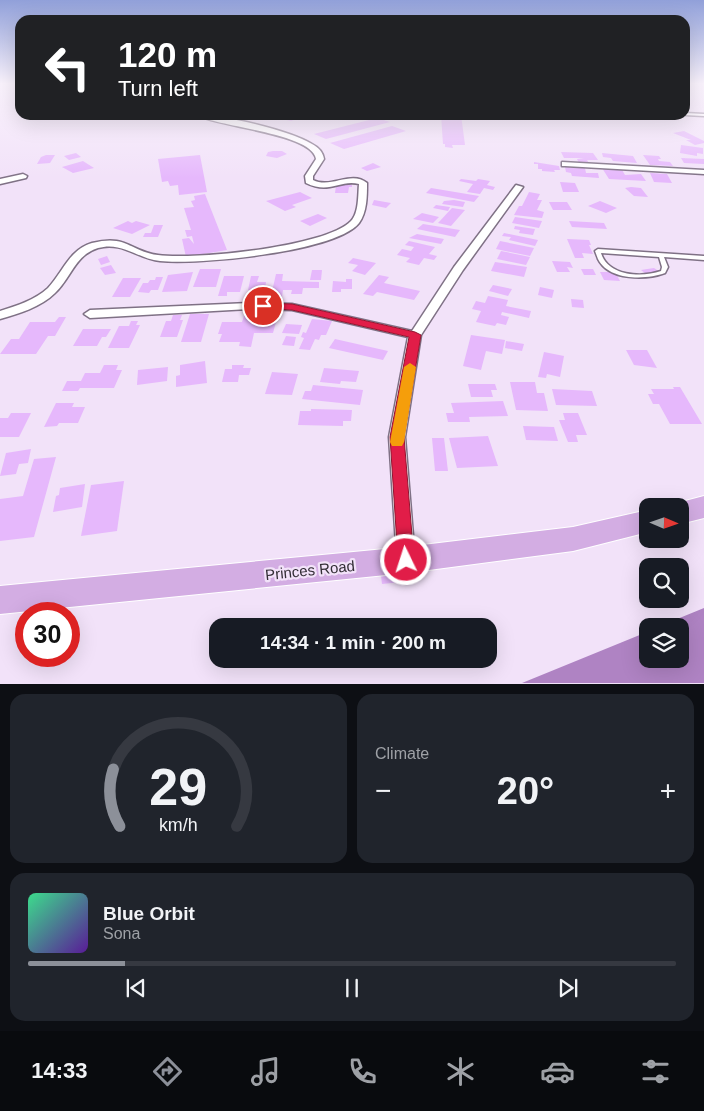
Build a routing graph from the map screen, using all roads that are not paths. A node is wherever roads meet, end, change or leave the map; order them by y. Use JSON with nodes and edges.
{"nodes":[{"id":1,"x":218,"y":120,"type":"edge"},
{"id":2,"x":565,"y":164,"type":"dead end"},
{"id":3,"x":704,"y":172,"type":"edge"},
{"id":4,"x":23,"y":176,"type":"dead end"},
{"id":5,"x":0,"y":182,"type":"edge"},
{"id":6,"x":519,"y":187,"type":"dead end"},
{"id":7,"x":661,"y":255,"type":"junction"},
{"id":8,"x":704,"y":258,"type":"edge"},
{"id":9,"x":90,"y":314,"type":"dead end"},
{"id":10,"x":0,"y":315,"type":"edge"},
{"id":11,"x":415,"y":335,"type":"junction"},
{"id":12,"x":704,"y":506,"type":"edge"},
{"id":13,"x":689,"y":510,"type":"edge"},
{"id":14,"x":639,"y":523,"type":"edge"},
{"id":15,"x":406,"y":560,"type":"junction"},
{"id":16,"x":0,"y":600,"type":"edge"}],
"edges":[{"from":1,"to":10,"type":"street"},
{"from":2,"to":3,"type":"street"},
{"from":4,"to":5,"type":"street"},
{"from":6,"to":11,"type":"street"},
{"from":7,"to":7,"type":"lane"},
{"from":7,"to":8,"type":"lane"},
{"from":9,"to":11,"type":"street"},
{"from":11,"to":15,"type":"street"},
{"from":12,"to":13,"type":"main road"},
{"from":14,"to":15,"type":"main road","name":"Princes Road"},
{"from":15,"to":16,"type":"main road","name":"Princes Road"}]}
